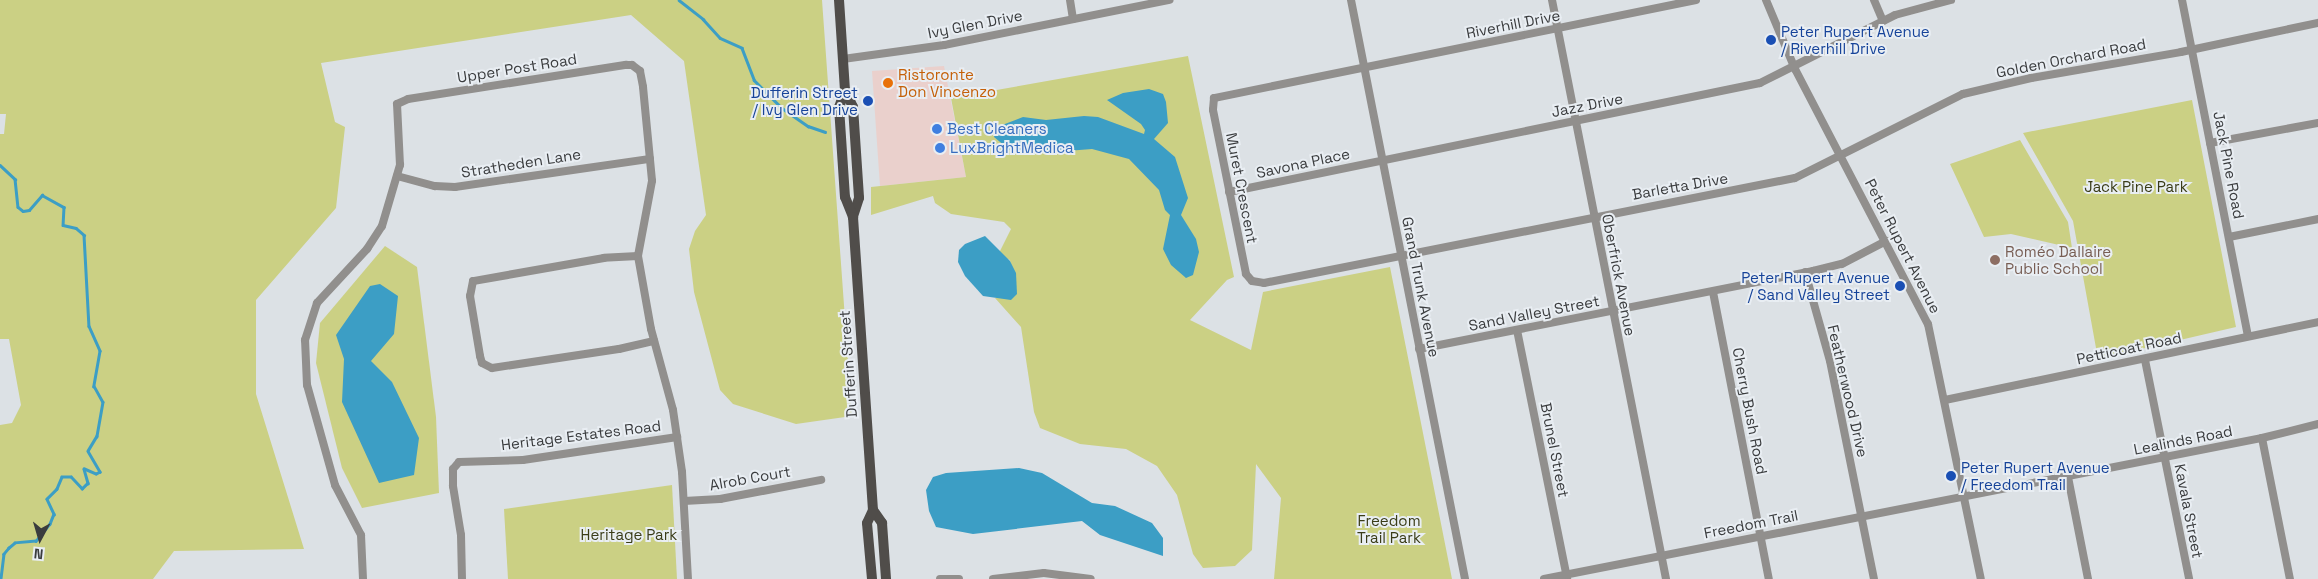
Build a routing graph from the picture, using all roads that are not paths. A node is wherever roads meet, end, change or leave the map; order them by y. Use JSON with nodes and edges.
{"nodes":[{"id":1,"x":840,"y":0,"type":"edge"},
{"id":2,"x":1070,"y":0,"type":"edge"},
{"id":3,"x":1170,"y":0,"type":"edge"},
{"id":4,"x":1351,"y":0,"type":"edge"},
{"id":5,"x":1552,"y":0,"type":"edge"},
{"id":6,"x":1696,"y":0,"type":"edge"},
{"id":7,"x":1766,"y":0,"type":"edge"},
{"id":8,"x":1874,"y":0,"type":"edge"},
{"id":9,"x":1951,"y":0,"type":"edge"},
{"id":10,"x":2182,"y":0,"type":"edge"},
{"id":11,"x":1073,"y":19,"type":"junction"},
{"id":12,"x":1883,"y":21,"type":"junction"},
{"id":13,"x":2318,"y":23,"type":"edge"},
{"id":14,"x":1558,"y":30,"type":"junction"},
{"id":15,"x":2192,"y":48,"type":"junction"},
{"id":16,"x":843,"y":59,"type":"junction"},
{"id":17,"x":1364,"y":66,"type":"junction"},
{"id":18,"x":1794,"y":69,"type":"junction"},
{"id":19,"x":1575,"y":122,"type":"junction"},
{"id":20,"x":2318,"y":123,"type":"edge"},
{"id":21,"x":2210,"y":143,"type":"junction"},
{"id":22,"x":1841,"y":158,"type":"junction"},
{"id":23,"x":650,"y":159,"type":"junction"},
{"id":24,"x":1383,"y":160,"type":"junction"},
{"id":25,"x":397,"y":176,"type":"junction"},
{"id":26,"x":1229,"y":192,"type":"junction"},
{"id":27,"x":1594,"y":216,"type":"junction"},
{"id":28,"x":2318,"y":219,"type":"edge"},
{"id":29,"x":2229,"y":237,"type":"junction"},
{"id":30,"x":1886,"y":241,"type":"junction"},
{"id":31,"x":1402,"y":254,"type":"junction"},
{"id":32,"x":638,"y":256,"type":"junction"},
{"id":33,"x":1805,"y":272,"type":"junction"},
{"id":34,"x":1712,"y":292,"type":"junction"},
{"id":35,"x":1613,"y":311,"type":"junction"},
{"id":36,"x":2318,"y":322,"type":"edge"},
{"id":37,"x":1517,"y":330,"type":"junction"},
{"id":38,"x":2248,"y":336,"type":"junction"},
{"id":39,"x":654,"y":340,"type":"junction"},
{"id":40,"x":1419,"y":349,"type":"junction"},
{"id":41,"x":2145,"y":360,"type":"junction"},
{"id":42,"x":1945,"y":400,"type":"junction"},
{"id":43,"x":2318,"y":424,"type":"edge"},
{"id":44,"x":677,"y":437,"type":"junction"},
{"id":45,"x":2262,"y":438,"type":"junction"},
{"id":46,"x":2165,"y":457,"type":"junction"},
{"id":47,"x":2068,"y":477,"type":"junction"},
{"id":48,"x":821,"y":480,"type":"dead end"},
{"id":49,"x":1964,"y":497,"type":"junction"},
{"id":50,"x":684,"y":501,"type":"junction"},
{"id":51,"x":874,"y":510,"type":"junction"},
{"id":52,"x":1861,"y":516,"type":"junction"},
{"id":53,"x":1760,"y":536,"type":"junction"},
{"id":54,"x":1661,"y":556,"type":"junction"},
{"id":55,"x":1567,"y":577,"type":"edge"},
{"id":56,"x":363,"y":579,"type":"edge"},
{"id":57,"x":462,"y":579,"type":"edge"},
{"id":58,"x":688,"y":579,"type":"edge"},
{"id":59,"x":872,"y":579,"type":"edge"},
{"id":60,"x":886,"y":579,"type":"edge"},
{"id":61,"x":940,"y":579,"type":"edge"},
{"id":62,"x":960,"y":579,"type":"edge"},
{"id":63,"x":993,"y":579,"type":"edge"},
{"id":64,"x":1090,"y":579,"type":"edge"},
{"id":65,"x":1465,"y":579,"type":"edge"},
{"id":66,"x":1544,"y":579,"type":"edge"},
{"id":67,"x":1666,"y":579,"type":"edge"},
{"id":68,"x":1769,"y":579,"type":"edge"},
{"id":69,"x":1874,"y":579,"type":"edge"},
{"id":70,"x":1981,"y":579,"type":"edge"},
{"id":71,"x":2088,"y":579,"type":"edge"},
{"id":72,"x":2188,"y":579,"type":"edge"},
{"id":73,"x":2290,"y":579,"type":"edge"}],
"edges":[{"from":1,"to":16,"type":"main road","name":"Dufferin Street"},
{"from":2,"to":11,"type":"street"},
{"from":3,"to":11,"type":"street","name":"Ivy Glen Drive"},
{"from":4,"to":17,"type":"street","name":"Grand Trunk Avenue"},
{"from":5,"to":14,"type":"street","name":"Oberfrick Avenue"},
{"from":6,"to":14,"type":"street","name":"Riverhill Drive"},
{"from":7,"to":18,"type":"street","name":"Peter Rupert Avenue"},
{"from":8,"to":12,"type":"street"},
{"from":9,"to":12,"type":"street","name":"Jazz Drive"},
{"from":10,"to":15,"type":"street","name":"Jack Pine Road"},
{"from":11,"to":16,"type":"street","name":"Ivy Glen Drive"},
{"from":12,"to":18,"type":"street","name":"Jazz Drive"},
{"from":13,"to":15,"type":"street","name":"Golden Orchard Road"},
{"from":14,"to":17,"type":"street","name":"Riverhill Drive"},
{"from":14,"to":19,"type":"street","name":"Oberfrick Avenue"},
{"from":15,"to":21,"type":"street","name":"Jack Pine Road"},
{"from":15,"to":22,"type":"street","name":"Golden Orchard Road"},
{"from":16,"to":51,"type":"main road","name":"Dufferin Street"},
{"from":17,"to":24,"type":"street","name":"Grand Trunk Avenue"},
{"from":17,"to":26,"type":"street","name":"Muret Crescent"},
{"from":18,"to":19,"type":"street","name":"Jazz Drive"},
{"from":18,"to":22,"type":"street","name":"Peter Rupert Avenue"},
{"from":19,"to":24,"type":"street","name":"Jazz Drive"},
{"from":19,"to":27,"type":"street","name":"Oberfrick Avenue"},
{"from":20,"to":21,"type":"street"},
{"from":21,"to":29,"type":"street","name":"Jack Pine Road"},
{"from":22,"to":27,"type":"street","name":"Barletta Drive"},
{"from":22,"to":30,"type":"street","name":"Peter Rupert Avenue"},
{"from":23,"to":25,"type":"street","name":"Stratheden Lane"},
{"from":23,"to":25,"type":"street","name":"Upper Post Road"},
{"from":23,"to":32,"type":"street","name":"Upper Post Road"},
{"from":24,"to":26,"type":"street","name":"Savona Place"},
{"from":24,"to":31,"type":"street","name":"Grand Trunk Avenue"},
{"from":25,"to":56,"type":"street","name":"Upper Post Road"},
{"from":26,"to":31,"type":"street","name":"Muret Crescent"},
{"from":27,"to":31,"type":"street","name":"Barletta Drive"},
{"from":27,"to":35,"type":"street","name":"Oberfrick Avenue"},
{"from":28,"to":29,"type":"street"},
{"from":29,"to":38,"type":"street","name":"Jack Pine Road"},
{"from":30,"to":33,"type":"street","name":"Sand Valley Street"},
{"from":30,"to":42,"type":"street","name":"Peter Rupert Avenue"},
{"from":31,"to":40,"type":"street","name":"Grand Trunk Avenue"},
{"from":32,"to":39,"type":"street","name":"Upper Post Road"},
{"from":32,"to":39,"type":"street"},
{"from":33,"to":34,"type":"street","name":"Sand Valley Street"},
{"from":33,"to":52,"type":"street","name":"Featherwood Drive"},
{"from":34,"to":35,"type":"street","name":"Sand Valley Street"},
{"from":34,"to":53,"type":"street","name":"Cherry Bush Road"},
{"from":35,"to":37,"type":"street","name":"Sand Valley Street"},
{"from":35,"to":54,"type":"street","name":"Oberfrick Avenue"},
{"from":36,"to":38,"type":"street","name":"Petticoat Road"},
{"from":37,"to":40,"type":"street","name":"Sand Valley Street"},
{"from":37,"to":55,"type":"street","name":"Brunel Street"},
{"from":38,"to":41,"type":"street","name":"Petticoat Road"},
{"from":39,"to":44,"type":"street","name":"Upper Post Road"},
{"from":40,"to":65,"type":"street","name":"Grand Trunk Avenue"},
{"from":41,"to":42,"type":"street","name":"Petticoat Road"},
{"from":41,"to":46,"type":"street","name":"Kavala Street"},
{"from":42,"to":49,"type":"street","name":"Peter Rupert Avenue"},
{"from":43,"to":45,"type":"street","name":"Lealinds Road"},
{"from":44,"to":50,"type":"street","name":"Upper Post Road"},
{"from":44,"to":57,"type":"street","name":"Heritage Estates Road"},
{"from":45,"to":46,"type":"street","name":"Lealinds Road"},
{"from":45,"to":73,"type":"street"},
{"from":46,"to":47,"type":"street","name":"Lealinds Road"},
{"from":46,"to":72,"type":"street","name":"Kavala Street"},
{"from":47,"to":49,"type":"street","name":"Lealinds Road"},
{"from":47,"to":71,"type":"street"},
{"from":48,"to":50,"type":"street","name":"Alrob Court"},
{"from":49,"to":52,"type":"street","name":"Freedom Trail"},
{"from":49,"to":70,"type":"street","name":"Peter Rupert Avenue"},
{"from":50,"to":58,"type":"street","name":"Upper Post Road"},
{"from":51,"to":59,"type":"main road","name":"Dufferin Street"},
{"from":51,"to":60,"type":"main road","name":"Dufferin Street"},
{"from":52,"to":53,"type":"street","name":"Freedom Trail"},
{"from":52,"to":69,"type":"street","name":"Featherwood Drive"},
{"from":53,"to":54,"type":"street","name":"Freedom Trail"},
{"from":53,"to":68,"type":"street","name":"Cherry Bush Road"},
{"from":54,"to":55,"type":"street","name":"Freedom Trail"},
{"from":54,"to":67,"type":"street","name":"Oberfrick Avenue"},
{"from":55,"to":66,"type":"street","name":"Freedom Trail"},
{"from":61,"to":62,"type":"street"},
{"from":63,"to":64,"type":"street"}]}
